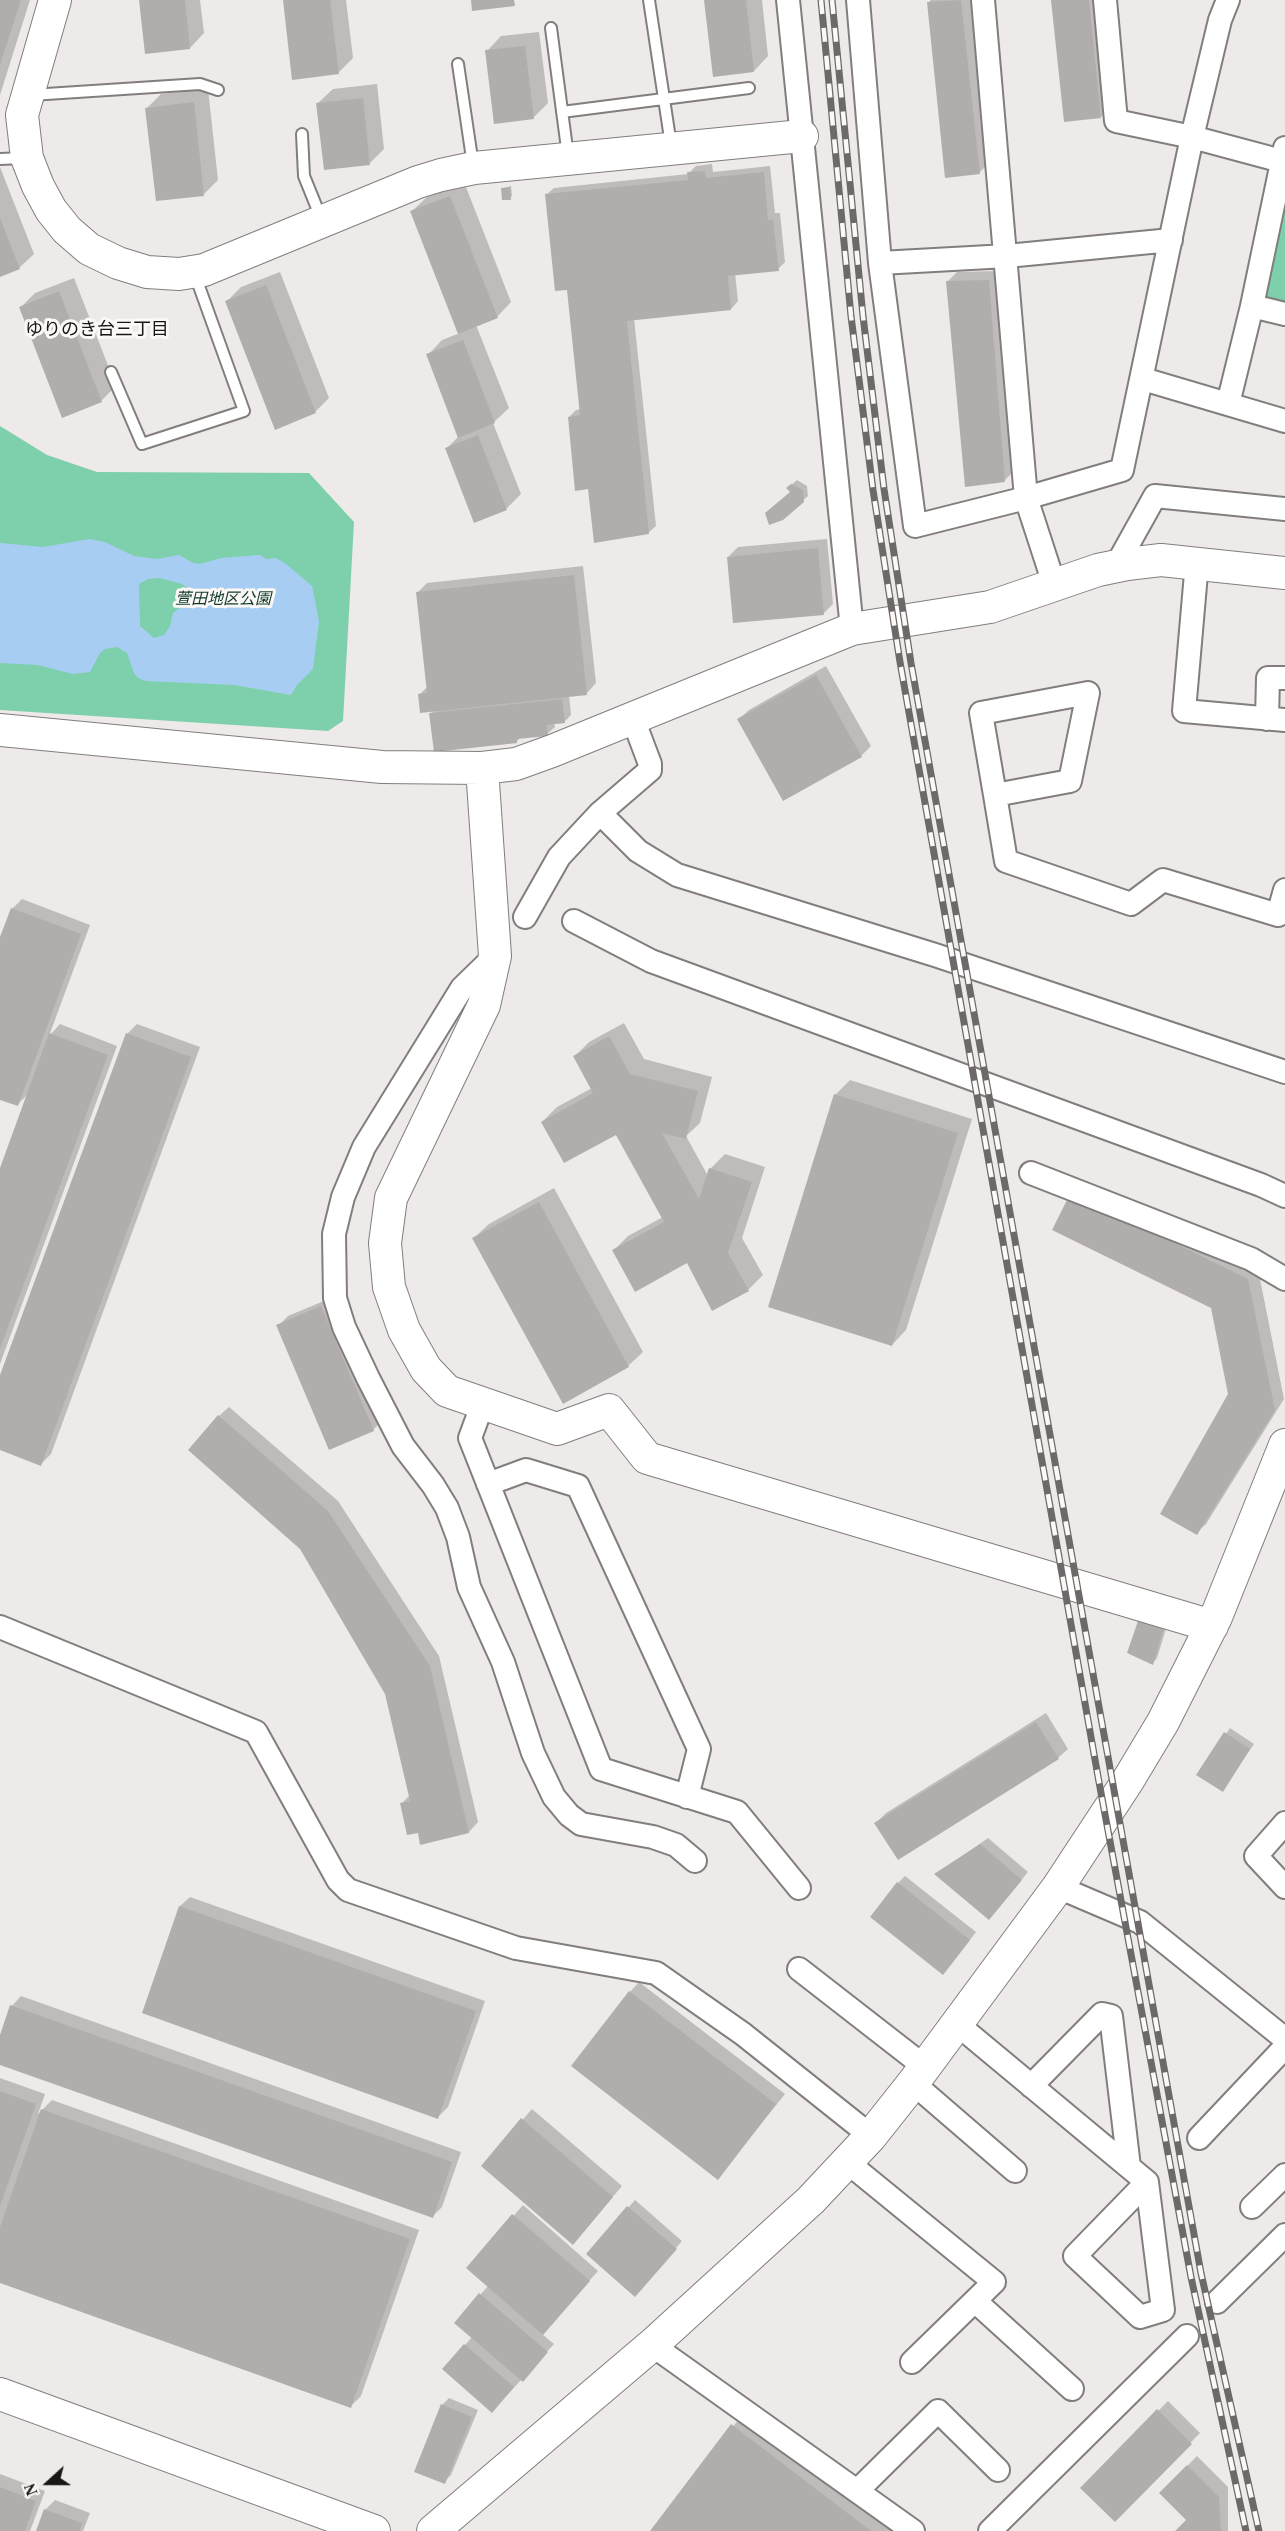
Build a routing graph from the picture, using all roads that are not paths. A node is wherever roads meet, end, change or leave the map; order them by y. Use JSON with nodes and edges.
{"nodes":[{"id":1,"x":55,"y":0,"type":"edge"},
{"id":2,"x":649,"y":0,"type":"edge"},
{"id":3,"x":788,"y":0,"type":"edge"},
{"id":4,"x":858,"y":0,"type":"edge"},
{"id":5,"x":983,"y":0,"type":"edge"},
{"id":6,"x":1105,"y":0,"type":"edge"},
{"id":7,"x":1228,"y":0,"type":"edge"},
{"id":8,"x":551,"y":28,"type":"dead end"},
{"id":9,"x":458,"y":64,"type":"dead end"},
{"id":10,"x":749,"y":88,"type":"dead end"},
{"id":11,"x":218,"y":90,"type":"dead end"},
{"id":12,"x":27,"y":95,"type":"junction"},
{"id":13,"x":664,"y":101,"type":"junction"},
{"id":14,"x":562,"y":112,"type":"junction"},
{"id":15,"x":302,"y":134,"type":"dead end"},
{"id":16,"x":802,"y":136,"type":"junction"},
{"id":17,"x":1192,"y":137,"type":"junction"},
{"id":18,"x":671,"y":149,"type":"junction"},
{"id":19,"x":1284,"y":156,"type":"edge"},
{"id":20,"x":14,"y":158,"type":"edge"},
{"id":21,"x":568,"y":159,"type":"junction"},
{"id":22,"x":474,"y":168,"type":"junction"},
{"id":23,"x":322,"y":221,"type":"junction"},
{"id":24,"x":1171,"y":240,"type":"junction"},
{"id":25,"x":1007,"y":256,"type":"junction"},
{"id":26,"x":880,"y":263,"type":"junction"},
{"id":27,"x":194,"y":272,"type":"junction"},
{"id":28,"x":1252,"y":306,"type":"junction"},
{"id":29,"x":1285,"y":314,"type":"edge"},
{"id":30,"x":111,"y":372,"type":"dead end"},
{"id":31,"x":1143,"y":379,"type":"junction"},
{"id":32,"x":1228,"y":404,"type":"junction"},
{"id":33,"x":1285,"y":421,"type":"edge"},
{"id":34,"x":1026,"y":498,"type":"junction"},
{"id":35,"x":1285,"y":510,"type":"edge"},
{"id":36,"x":1197,"y":562,"type":"junction"},
{"id":37,"x":1116,"y":566,"type":"junction"},
{"id":38,"x":1285,"y":573,"type":"edge"},
{"id":39,"x":1054,"y":587,"type":"junction"},
{"id":40,"x":852,"y":629,"type":"junction"},
{"id":41,"x":1285,"y":678,"type":"edge"},
{"id":42,"x":633,"y":719,"type":"junction"},
{"id":43,"x":1276,"y":719,"type":"edge"},
{"id":44,"x":0,"y":730,"type":"edge"},
{"id":45,"x":482,"y":768,"type":"junction"},
{"id":46,"x":995,"y":795,"type":"junction"},
{"id":47,"x":600,"y":813,"type":"junction"},
{"id":48,"x":1285,"y":890,"type":"edge"},
{"id":49,"x":525,"y":917,"type":"dead end"},
{"id":50,"x":574,"y":921,"type":"dead end"},
{"id":51,"x":495,"y":956,"type":"junction"},
{"id":52,"x":1285,"y":1072,"type":"edge"},
{"id":53,"x":1031,"y":1173,"type":"dead end"},
{"id":54,"x":1285,"y":1196,"type":"edge"},
{"id":55,"x":1285,"y":1279,"type":"edge"},
{"id":56,"x":483,"y":1403,"type":"junction"},
{"id":57,"x":1285,"y":1445,"type":"edge"},
{"id":58,"x":488,"y":1484,"type":"junction"},
{"id":59,"x":1212,"y":1626,"type":"junction"},
{"id":60,"x":0,"y":1627,"type":"edge"},
{"id":61,"x":687,"y":1797,"type":"junction"},
{"id":62,"x":1285,"y":1823,"type":"edge"},
{"id":63,"x":695,"y":1861,"type":"dead end"},
{"id":64,"x":1058,"y":1887,"type":"junction"},
{"id":65,"x":1285,"y":1887,"type":"edge"},
{"id":66,"x":799,"y":1888,"type":"dead end"},
{"id":67,"x":799,"y":1969,"type":"dead end"},
{"id":68,"x":957,"y":2024,"type":"junction"},
{"id":69,"x":1285,"y":2039,"type":"edge"},
{"id":70,"x":1285,"y":2047,"type":"edge"},
{"id":71,"x":919,"y":2075,"type":"junction"},
{"id":72,"x":1031,"y":2086,"type":"junction"},
{"id":73,"x":871,"y":2136,"type":"junction"},
{"id":74,"x":1199,"y":2138,"type":"dead end"},
{"id":75,"x":846,"y":2162,"type":"junction"},
{"id":76,"x":1129,"y":2167,"type":"junction"},
{"id":77,"x":1015,"y":2171,"type":"dead end"},
{"id":78,"x":1285,"y":2175,"type":"edge"},
{"id":79,"x":1147,"y":2182,"type":"junction"},
{"id":80,"x":1252,"y":2207,"type":"dead end"},
{"id":81,"x":1285,"y":2235,"type":"edge"},
{"id":82,"x":975,"y":2301,"type":"junction"},
{"id":83,"x":1217,"y":2302,"type":"dead end"},
{"id":84,"x":1187,"y":2336,"type":"dead end"},
{"id":85,"x":652,"y":2345,"type":"junction"},
{"id":86,"x":912,"y":2362,"type":"dead end"},
{"id":87,"x":1072,"y":2389,"type":"dead end"},
{"id":88,"x":0,"y":2394,"type":"edge"},
{"id":89,"x":998,"y":2470,"type":"dead end"},
{"id":90,"x":857,"y":2491,"type":"junction"},
{"id":91,"x":374,"y":2531,"type":"edge"},
{"id":92,"x":433,"y":2531,"type":"edge"},
{"id":93,"x":913,"y":2531,"type":"edge"},
{"id":94,"x":990,"y":2531,"type":"edge"}],
"edges":[{"from":1,"to":12,"type":"street"},
{"from":2,"to":13,"type":"lane"},
{"from":3,"to":16,"type":"street"},
{"from":4,"to":26,"type":"street"},
{"from":5,"to":25,"type":"street"},
{"from":6,"to":17,"type":"street"},
{"from":7,"to":17,"type":"street"},
{"from":8,"to":14,"type":"lane"},
{"from":9,"to":22,"type":"lane"},
{"from":10,"to":13,"type":"lane"},
{"from":11,"to":12,"type":"lane"},
{"from":12,"to":20,"type":"street"},
{"from":13,"to":14,"type":"lane"},
{"from":13,"to":18,"type":"lane"},
{"from":14,"to":21,"type":"lane"},
{"from":15,"to":23,"type":"lane"},
{"from":16,"to":18,"type":"street"},
{"from":16,"to":40,"type":"street"},
{"from":17,"to":19,"type":"street"},
{"from":17,"to":24,"type":"street"},
{"from":18,"to":21,"type":"street"},
{"from":19,"to":28,"type":"street"},
{"from":20,"to":27,"type":"street"},
{"from":21,"to":22,"type":"street"},
{"from":22,"to":23,"type":"street"},
{"from":23,"to":27,"type":"street"},
{"from":24,"to":25,"type":"street"},
{"from":24,"to":31,"type":"street"},
{"from":25,"to":26,"type":"street"},
{"from":25,"to":34,"type":"street"},
{"from":26,"to":34,"type":"street"},
{"from":27,"to":30,"type":"lane"},
{"from":28,"to":29,"type":"street"},
{"from":28,"to":32,"type":"street"},
{"from":31,"to":32,"type":"street"},
{"from":31,"to":34,"type":"street"},
{"from":32,"to":33,"type":"street"},
{"from":34,"to":39,"type":"street"},
{"from":35,"to":37,"type":"street"},
{"from":36,"to":37,"type":"street"},
{"from":36,"to":38,"type":"street"},
{"from":36,"to":43,"type":"street"},
{"from":37,"to":39,"type":"street"},
{"from":39,"to":40,"type":"street"},
{"from":40,"to":42,"type":"street"},
{"from":41,"to":43,"type":"street"},
{"from":42,"to":45,"type":"street"},
{"from":42,"to":47,"type":"street"},
{"from":44,"to":45,"type":"street"},
{"from":45,"to":51,"type":"street"},
{"from":46,"to":46,"type":"street"},
{"from":46,"to":48,"type":"street"},
{"from":47,"to":49,"type":"street"},
{"from":47,"to":52,"type":"street"},
{"from":50,"to":54,"type":"street"},
{"from":51,"to":56,"type":"street"},
{"from":51,"to":63,"type":"street"},
{"from":53,"to":55,"type":"street"},
{"from":56,"to":58,"type":"street"},
{"from":56,"to":59,"type":"street"},
{"from":57,"to":59,"type":"street"},
{"from":58,"to":61,"type":"street"},
{"from":58,"to":61,"type":"street"},
{"from":59,"to":64,"type":"street"},
{"from":60,"to":73,"type":"street"},
{"from":61,"to":66,"type":"street"},
{"from":62,"to":65,"type":"street"},
{"from":64,"to":68,"type":"street"},
{"from":64,"to":69,"type":"street"},
{"from":67,"to":71,"type":"street"},
{"from":68,"to":71,"type":"street"},
{"from":68,"to":72,"type":"street"},
{"from":70,"to":74,"type":"street"},
{"from":71,"to":73,"type":"street"},
{"from":71,"to":77,"type":"street"},
{"from":72,"to":76,"type":"street"},
{"from":72,"to":76,"type":"street"},
{"from":73,"to":75,"type":"street"},
{"from":75,"to":82,"type":"street"},
{"from":75,"to":85,"type":"street"},
{"from":76,"to":79,"type":"street"},
{"from":78,"to":80,"type":"street"},
{"from":79,"to":79,"type":"street"},
{"from":81,"to":83,"type":"street"},
{"from":82,"to":86,"type":"street"},
{"from":82,"to":87,"type":"street"},
{"from":84,"to":94,"type":"street"},
{"from":85,"to":90,"type":"street"},
{"from":85,"to":92,"type":"street"},
{"from":88,"to":91,"type":"street"},
{"from":89,"to":90,"type":"street"},
{"from":90,"to":93,"type":"street"}]}
